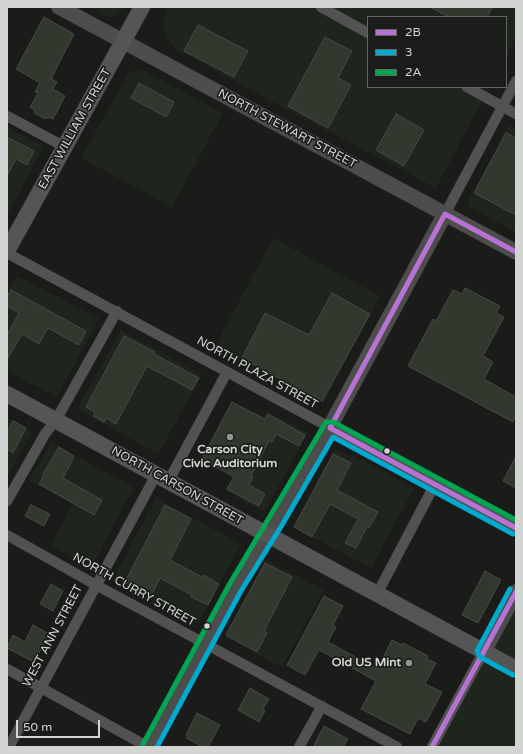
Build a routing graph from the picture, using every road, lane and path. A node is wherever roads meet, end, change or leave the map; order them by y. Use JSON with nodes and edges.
{"nodes":[{"id":1,"x":59,"y":7,"type":"edge"},
{"id":2,"x":142,"y":7,"type":"edge"},
{"id":3,"x":320,"y":7,"type":"edge"},
{"id":4,"x":367,"y":32,"type":"edge"},
{"id":5,"x":124,"y":41,"type":"junction"},
{"id":6,"x":516,"y":81,"type":"edge"},
{"id":7,"x":469,"y":88,"type":"edge"},
{"id":8,"x":502,"y":106,"type":"junction"},
{"id":9,"x":516,"y":114,"type":"edge"},
{"id":10,"x":7,"y":116,"type":"edge"},
{"id":11,"x":65,"y":147,"type":"junction"},
{"id":12,"x":445,"y":214,"type":"junction"},
{"id":13,"x":7,"y":252,"type":"edge"},
{"id":14,"x":516,"y":252,"type":"edge"},
{"id":15,"x":117,"y":311,"type":"junction"},
{"id":16,"x":227,"y":372,"type":"junction"},
{"id":17,"x":7,"y":394,"type":"edge"},
{"id":18,"x":56,"y":420,"type":"junction"},
{"id":19,"x":330,"y":428,"type":"junction"},
{"id":20,"x":162,"y":478,"type":"junction"},
{"id":21,"x":435,"y":484,"type":"junction"},
{"id":22,"x":7,"y":501,"type":"edge"},
{"id":23,"x":516,"y":528,"type":"edge"},
{"id":24,"x":7,"y":535,"type":"edge"},
{"id":25,"x":268,"y":535,"type":"junction"},
{"id":26,"x":96,"y":585,"type":"junction"},
{"id":27,"x":516,"y":592,"type":"edge"},
{"id":28,"x":376,"y":594,"type":"junction"},
{"id":29,"x":205,"y":643,"type":"junction"},
{"id":30,"x":484,"y":651,"type":"junction"},
{"id":31,"x":7,"y":669,"type":"edge"},
{"id":32,"x":516,"y":669,"type":"edge"},
{"id":33,"x":41,"y":688,"type":"junction"},
{"id":34,"x":322,"y":706,"type":"junction"},
{"id":35,"x":9,"y":747,"type":"edge"},
{"id":36,"x":148,"y":747,"type":"edge"},
{"id":37,"x":299,"y":747,"type":"edge"},
{"id":38,"x":397,"y":747,"type":"edge"},
{"id":39,"x":432,"y":747,"type":"edge"}],
"edges":[{"from":1,"to":5,"type":"street","name":"NORTH STEWART STREET"},
{"from":2,"to":5,"type":"main road","name":"EAST WILLIAM STREET"},
{"from":3,"to":4,"type":"street"},
{"from":5,"to":11,"type":"main road","name":"EAST WILLIAM STREET"},
{"from":5,"to":12,"type":"street","name":"NORTH STEWART STREET"},
{"from":6,"to":8,"type":"street"},
{"from":7,"to":8,"type":"street"},
{"from":8,"to":9,"type":"street"},
{"from":8,"to":12,"type":"street"},
{"from":10,"to":11,"type":"street"},
{"from":11,"to":13,"type":"main road","name":"EAST WILLIAM STREET"},
{"from":12,"to":14,"type":"street","name":"NORTH STEWART STREET"},
{"from":12,"to":19,"type":"street"},
{"from":13,"to":15,"type":"street","name":"NORTH PLAZA STREET"},
{"from":15,"to":16,"type":"street","name":"NORTH PLAZA STREET"},
{"from":15,"to":18,"type":"street"},
{"from":16,"to":19,"type":"street","name":"NORTH PLAZA STREET"},
{"from":16,"to":20,"type":"street","name":"WEST ANN STREET"},
{"from":17,"to":18,"type":"main road","name":"NORTH CARSON STREET"},
{"from":18,"to":20,"type":"main road","name":"NORTH CARSON STREET"},
{"from":18,"to":22,"type":"street"},
{"from":19,"to":21,"type":"street","name":"NORTH PLAZA STREET"},
{"from":19,"to":25,"type":"street"},
{"from":20,"to":25,"type":"main road","name":"NORTH CARSON STREET"},
{"from":20,"to":26,"type":"street","name":"WEST ANN STREET"},
{"from":21,"to":23,"type":"street","name":"NORTH PLAZA STREET"},
{"from":21,"to":28,"type":"street"},
{"from":24,"to":26,"type":"street","name":"NORTH CURRY STREET"},
{"from":25,"to":28,"type":"main road","name":"NORTH CARSON STREET"},
{"from":25,"to":29,"type":"street"},
{"from":26,"to":29,"type":"street","name":"NORTH CURRY STREET"},
{"from":26,"to":33,"type":"street","name":"WEST ANN STREET"},
{"from":27,"to":30,"type":"street"},
{"from":28,"to":30,"type":"main road","name":"NORTH CARSON STREET"},
{"from":29,"to":34,"type":"street","name":"NORTH CURRY STREET"},
{"from":29,"to":36,"type":"street"},
{"from":30,"to":32,"type":"main road","name":"NORTH CARSON STREET"},
{"from":30,"to":39,"type":"street"},
{"from":31,"to":33,"type":"street"},
{"from":33,"to":35,"type":"street","name":"WEST ANN STREET"},
{"from":33,"to":36,"type":"street"},
{"from":34,"to":37,"type":"street"},
{"from":34,"to":38,"type":"street","name":"NORTH CURRY STREET"}]}
